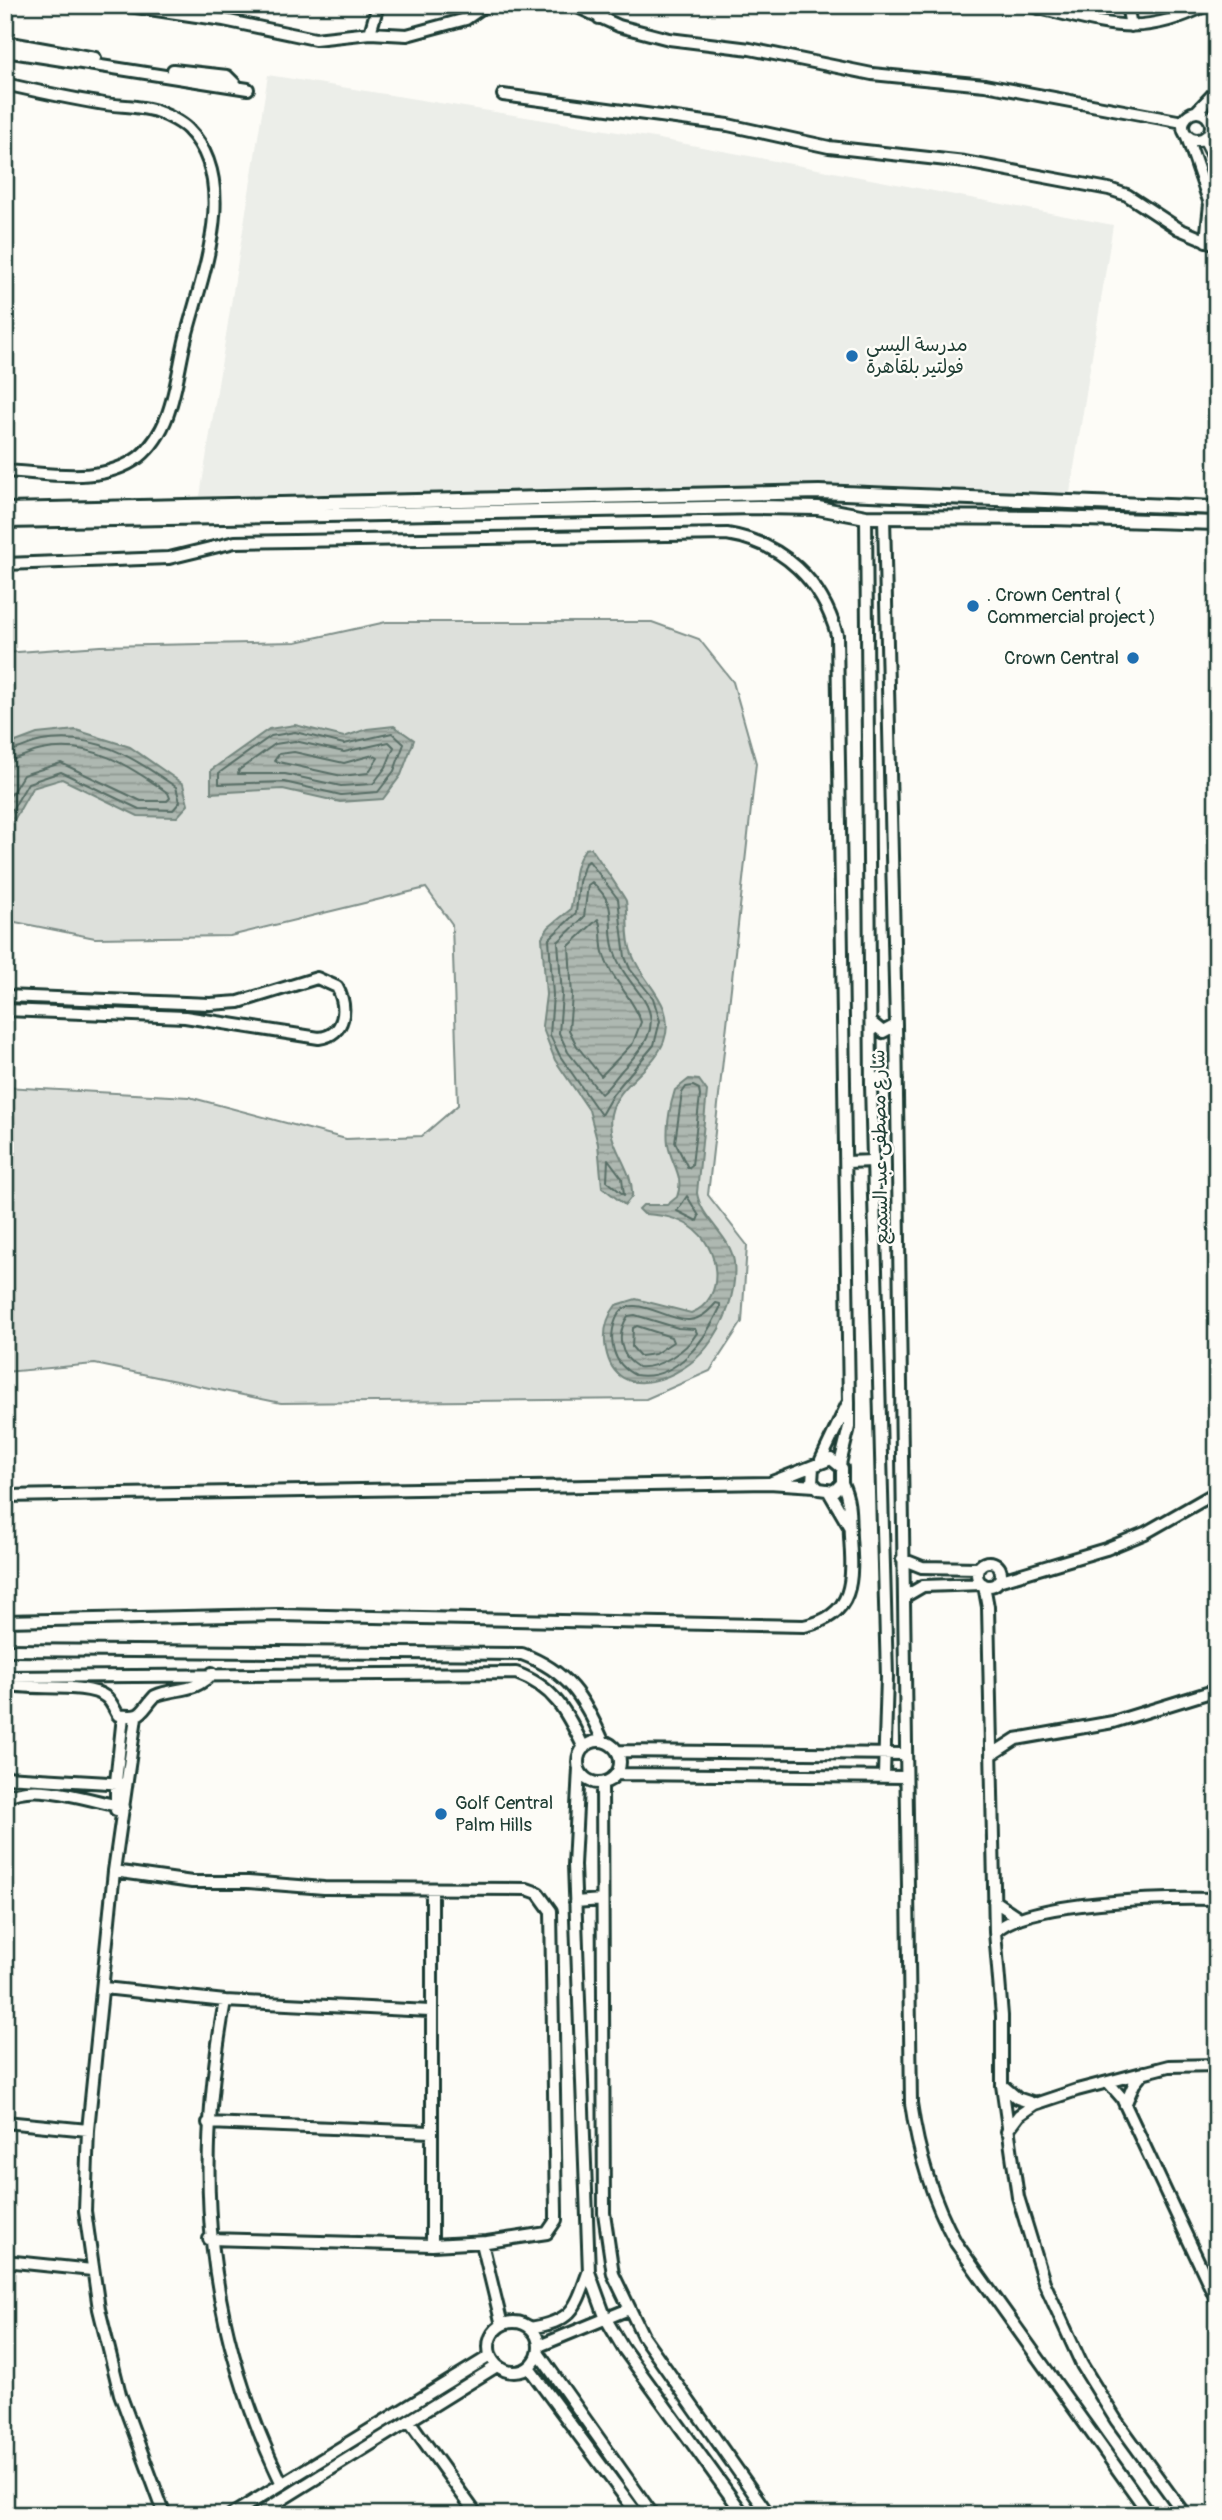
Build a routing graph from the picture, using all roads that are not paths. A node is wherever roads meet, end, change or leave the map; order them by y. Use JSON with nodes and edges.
{"nodes":[{"id":1,"x":79,"y":5,"type":"edge"},
{"id":2,"x":212,"y":5,"type":"edge"},
{"id":3,"x":378,"y":5,"type":"edge"},
{"id":4,"x":486,"y":5,"type":"edge"},
{"id":5,"x":573,"y":5,"type":"edge"},
{"id":6,"x":608,"y":5,"type":"edge"},
{"id":7,"x":1024,"y":5,"type":"edge"},
{"id":8,"x":1127,"y":5,"type":"edge"},
{"id":9,"x":1206,"y":5,"type":"edge"},
{"id":10,"x":129,"y":6,"type":"edge"},
{"id":11,"x":209,"y":18,"type":"junction"},
{"id":12,"x":599,"y":18,"type":"junction"},
{"id":13,"x":1131,"y":26,"type":"junction"},
{"id":14,"x":370,"y":33,"type":"junction"},
{"id":15,"x":5,"y":42,"type":"edge"},
{"id":16,"x":5,"y":51,"type":"edge"},
{"id":17,"x":5,"y":85,"type":"edge"},
{"id":18,"x":1217,"y":90,"type":"edge"},
{"id":19,"x":503,"y":95,"type":"dead end"},
{"id":20,"x":1197,"y":111,"type":"junction"},
{"id":21,"x":1213,"y":115,"type":"edge"},
{"id":22,"x":1183,"y":122,"type":"junction"},
{"id":23,"x":1187,"y":137,"type":"junction"},
{"id":24,"x":1204,"y":138,"type":"junction"},
{"id":25,"x":1214,"y":159,"type":"edge"},
{"id":26,"x":1195,"y":162,"type":"junction"},
{"id":27,"x":1211,"y":243,"type":"edge"},
{"id":28,"x":5,"y":471,"type":"edge"},
{"id":29,"x":1217,"y":508,"type":"edge"},
{"id":30,"x":5,"y":510,"type":"edge"},
{"id":31,"x":866,"y":517,"type":"junction"},
{"id":32,"x":884,"y":517,"type":"junction"},
{"id":33,"x":5,"y":522,"type":"edge"},
{"id":34,"x":1217,"y":523,"type":"edge"},
{"id":35,"x":5,"y":564,"type":"edge"},
{"id":36,"x":5,"y":996,"type":"edge"},
{"id":37,"x":54,"y":999,"type":"junction"},
{"id":38,"x":5,"y":1010,"type":"edge"},
{"id":39,"x":53,"y":1012,"type":"junction"},
{"id":40,"x":872,"y":1023,"type":"junction"},
{"id":41,"x":896,"y":1025,"type":"junction"},
{"id":42,"x":897,"y":1080,"type":"junction"},
{"id":43,"x":872,"y":1085,"type":"junction"},
{"id":44,"x":873,"y":1161,"type":"junction"},
{"id":45,"x":846,"y":1162,"type":"junction"},
{"id":46,"x":849,"y":1403,"type":"junction"},
{"id":47,"x":817,"y":1464,"type":"junction"},
{"id":48,"x":840,"y":1464,"type":"junction"},
{"id":49,"x":769,"y":1483,"type":"junction"},
{"id":50,"x":842,"y":1483,"type":"junction"},
{"id":51,"x":815,"y":1486,"type":"junction"},
{"id":52,"x":828,"y":1492,"type":"junction"},
{"id":53,"x":1217,"y":1492,"type":"edge"},
{"id":54,"x":5,"y":1496,"type":"edge"},
{"id":55,"x":850,"y":1528,"type":"junction"},
{"id":56,"x":902,"y":1559,"type":"junction"},
{"id":57,"x":997,"y":1566,"type":"junction"},
{"id":58,"x":979,"y":1568,"type":"junction"},
{"id":59,"x":1025,"y":1570,"type":"junction"},
{"id":60,"x":990,"y":1583,"type":"junction"},
{"id":61,"x":904,"y":1597,"type":"junction"},
{"id":62,"x":5,"y":1621,"type":"edge"},
{"id":63,"x":5,"y":1650,"type":"edge"},
{"id":64,"x":285,"y":1651,"type":"junction"},
{"id":65,"x":285,"y":1672,"type":"junction"},
{"id":66,"x":212,"y":1673,"type":"junction"},
{"id":67,"x":5,"y":1676,"type":"edge"},
{"id":68,"x":5,"y":1684,"type":"edge"},
{"id":69,"x":1217,"y":1690,"type":"edge"},
{"id":70,"x":122,"y":1716,"type":"junction"},
{"id":71,"x":136,"y":1717,"type":"junction"},
{"id":72,"x":991,"y":1726,"type":"junction"},
{"id":73,"x":1016,"y":1739,"type":"junction"},
{"id":74,"x":603,"y":1741,"type":"junction"},
{"id":75,"x":584,"y":1748,"type":"junction"},
{"id":76,"x":617,"y":1751,"type":"junction"},
{"id":77,"x":884,"y":1753,"type":"junction"},
{"id":78,"x":905,"y":1754,"type":"junction"},
{"id":79,"x":991,"y":1755,"type":"junction"},
{"id":80,"x":579,"y":1768,"type":"junction"},
{"id":81,"x":617,"y":1774,"type":"junction"},
{"id":82,"x":884,"y":1775,"type":"junction"},
{"id":83,"x":5,"y":1777,"type":"edge"},
{"id":84,"x":906,"y":1777,"type":"junction"},
{"id":85,"x":121,"y":1783,"type":"junction"},
{"id":86,"x":602,"y":1783,"type":"junction"},
{"id":87,"x":5,"y":1798,"type":"edge"},
{"id":88,"x":119,"y":1810,"type":"junction"},
{"id":89,"x":114,"y":1871,"type":"junction"},
{"id":90,"x":432,"y":1889,"type":"junction"},
{"id":91,"x":1217,"y":1899,"type":"edge"},
{"id":92,"x":602,"y":1900,"type":"junction"},
{"id":93,"x":994,"y":1901,"type":"junction"},
{"id":94,"x":575,"y":1902,"type":"junction"},
{"id":95,"x":1018,"y":1917,"type":"junction"},
{"id":96,"x":995,"y":1932,"type":"junction"},
{"id":97,"x":104,"y":1988,"type":"junction"},
{"id":98,"x":225,"y":2001,"type":"junction"},
{"id":99,"x":430,"y":2011,"type":"junction"},
{"id":100,"x":1217,"y":2065,"type":"edge"},
{"id":101,"x":1144,"y":2072,"type":"junction"},
{"id":102,"x":1108,"y":2082,"type":"junction"},
{"id":103,"x":1002,"y":2085,"type":"junction"},
{"id":104,"x":1035,"y":2104,"type":"junction"},
{"id":105,"x":1125,"y":2105,"type":"junction"},
{"id":106,"x":5,"y":2122,"type":"edge"},
{"id":107,"x":208,"y":2123,"type":"junction"},
{"id":108,"x":88,"y":2130,"type":"junction"},
{"id":109,"x":1007,"y":2130,"type":"junction"},
{"id":110,"x":431,"y":2132,"type":"junction"},
{"id":111,"x":209,"y":2239,"type":"junction"},
{"id":112,"x":482,"y":2243,"type":"junction"},
{"id":113,"x":432,"y":2245,"type":"junction"},
{"id":114,"x":5,"y":2261,"type":"edge"},
{"id":115,"x":92,"y":2270,"type":"junction"},
{"id":116,"x":589,"y":2272,"type":"junction"},
{"id":117,"x":1217,"y":2301,"type":"edge"},
{"id":118,"x":629,"y":2309,"type":"junction"},
{"id":119,"x":606,"y":2319,"type":"junction"},
{"id":120,"x":502,"y":2325,"type":"junction"},
{"id":121,"x":530,"y":2328,"type":"junction"},
{"id":122,"x":539,"y":2350,"type":"junction"},
{"id":123,"x":490,"y":2356,"type":"junction"},
{"id":124,"x":497,"y":2366,"type":"junction"},
{"id":125,"x":530,"y":2368,"type":"junction"},
{"id":126,"x":410,"y":2421,"type":"junction"},
{"id":127,"x":282,"y":2484,"type":"junction"},
{"id":128,"x":165,"y":2515,"type":"edge"},
{"id":129,"x":232,"y":2515,"type":"edge"},
{"id":130,"x":257,"y":2515,"type":"edge"},
{"id":131,"x":477,"y":2515,"type":"edge"},
{"id":132,"x":638,"y":2515,"type":"edge"},
{"id":133,"x":653,"y":2515,"type":"edge"},
{"id":134,"x":744,"y":2515,"type":"edge"},
{"id":135,"x":769,"y":2515,"type":"edge"},
{"id":136,"x":1150,"y":2515,"type":"edge"},
{"id":137,"x":1185,"y":2515,"type":"edge"}],
"edges":[{"from":1,"to":10,"type":"street"},
{"from":2,"to":11,"type":"street"},
{"from":3,"to":14,"type":"street"},
{"from":4,"to":14,"type":"street"},
{"from":5,"to":12,"type":"street"},
{"from":6,"to":12,"type":"street"},
{"from":7,"to":13,"type":"street"},
{"from":8,"to":13,"type":"street"},
{"from":9,"to":13,"type":"street"},
{"from":10,"to":11,"type":"street"},
{"from":11,"to":14,"type":"street"},
{"from":12,"to":22,"type":"street"},
{"from":15,"to":16,"type":"street"},
{"from":17,"to":28,"type":"street"},
{"from":18,"to":20,"type":"street"},
{"from":19,"to":27,"type":"street"},
{"from":20,"to":21,"type":"street"},
{"from":20,"to":22,"type":"street"},
{"from":21,"to":24,"type":"street"},
{"from":22,"to":23,"type":"street"},
{"from":23,"to":24,"type":"street"},
{"from":23,"to":26,"type":"street"},
{"from":24,"to":25,"type":"street"},
{"from":25,"to":26,"type":"street"},
{"from":26,"to":27,"type":"street"},
{"from":29,"to":30,"type":"main road"},
{"from":31,"to":32,"type":"main road"},
{"from":31,"to":33,"type":"main road"},
{"from":31,"to":40,"type":"street","name":"شارع مصطفى عبد السميع"},
{"from":32,"to":34,"type":"main road"},
{"from":32,"to":41,"type":"street","name":"شارع مصطفى عبد السميع"},
{"from":35,"to":45,"type":"street"},
{"from":36,"to":37,"type":"street"},
{"from":37,"to":39,"type":"street"},
{"from":37,"to":39,"type":"street"},
{"from":38,"to":39,"type":"street"},
{"from":40,"to":41,"type":"street"},
{"from":40,"to":43,"type":"street","name":"شارع مصطفى عبد السميع"},
{"from":41,"to":42,"type":"street","name":"شارع مصطفى عبد السميع"},
{"from":42,"to":43,"type":"street"},
{"from":42,"to":56,"type":"street","name":"شارع مصطفى عبد السميع"},
{"from":43,"to":44,"type":"street","name":"شارع مصطفى عبد السميع"},
{"from":44,"to":45,"type":"street"},
{"from":44,"to":77,"type":"street","name":"شارع مصطفى عبد السميع"},
{"from":45,"to":46,"type":"street"},
{"from":46,"to":47,"type":"street"},
{"from":46,"to":48,"type":"street"},
{"from":47,"to":48,"type":"street"},
{"from":47,"to":49,"type":"street"},
{"from":47,"to":51,"type":"street"},
{"from":48,"to":50,"type":"street"},
{"from":49,"to":51,"type":"street"},
{"from":49,"to":54,"type":"street"},
{"from":50,"to":52,"type":"street"},
{"from":50,"to":55,"type":"street"},
{"from":51,"to":52,"type":"street"},
{"from":52,"to":55,"type":"street"},
{"from":53,"to":59,"type":"street"},
{"from":55,"to":62,"type":"street"},
{"from":56,"to":58,"type":"street"},
{"from":56,"to":61,"type":"street","name":"شارع مصطفى عبد السميع"},
{"from":57,"to":58,"type":"street"},
{"from":57,"to":59,"type":"street"},
{"from":57,"to":60,"type":"street"},
{"from":58,"to":60,"type":"street"},
{"from":59,"to":60,"type":"street"},
{"from":60,"to":61,"type":"street"},
{"from":60,"to":72,"type":"street"},
{"from":61,"to":78,"type":"street","name":"شارع مصطفى عبد السميع"},
{"from":63,"to":64,"type":"street"},
{"from":64,"to":65,"type":"street"},
{"from":64,"to":74,"type":"street"},
{"from":65,"to":66,"type":"street"},
{"from":65,"to":75,"type":"street"},
{"from":66,"to":67,"type":"street"},
{"from":66,"to":71,"type":"street"},
{"from":68,"to":70,"type":"street"},
{"from":69,"to":73,"type":"street"},
{"from":70,"to":71,"type":"street"},
{"from":70,"to":85,"type":"street"},
{"from":71,"to":85,"type":"street"},
{"from":72,"to":73,"type":"street"},
{"from":72,"to":79,"type":"street"},
{"from":73,"to":79,"type":"street"},
{"from":74,"to":75,"type":"street"},
{"from":74,"to":76,"type":"street"},
{"from":75,"to":80,"type":"street"},
{"from":76,"to":77,"type":"street"},
{"from":76,"to":81,"type":"street"},
{"from":77,"to":78,"type":"street"},
{"from":77,"to":82,"type":"street","name":"شارع مصطفى عبد السميع"},
{"from":78,"to":84,"type":"street","name":"شارع مصطفى عبد السميع"},
{"from":79,"to":93,"type":"street"},
{"from":80,"to":86,"type":"street"},
{"from":80,"to":94,"type":"street"},
{"from":81,"to":82,"type":"street"},
{"from":81,"to":86,"type":"street"},
{"from":82,"to":84,"type":"street"},
{"from":83,"to":85,"type":"street"},
{"from":84,"to":136,"type":"street","name":"شارع مصطفى عبد السميع"},
{"from":85,"to":88,"type":"street"},
{"from":86,"to":92,"type":"street"},
{"from":87,"to":88,"type":"street"},
{"from":88,"to":89,"type":"street"},
{"from":89,"to":90,"type":"street"},
{"from":89,"to":97,"type":"street"},
{"from":90,"to":99,"type":"street"},
{"from":90,"to":112,"type":"street"},
{"from":91,"to":95,"type":"street"},
{"from":92,"to":94,"type":"street"},
{"from":92,"to":118,"type":"street"},
{"from":93,"to":95,"type":"street"},
{"from":93,"to":96,"type":"street"},
{"from":94,"to":116,"type":"street"},
{"from":95,"to":96,"type":"street"},
{"from":96,"to":103,"type":"street"},
{"from":97,"to":98,"type":"street"},
{"from":97,"to":108,"type":"street"},
{"from":98,"to":99,"type":"street"},
{"from":98,"to":107,"type":"street"},
{"from":99,"to":110,"type":"street"},
{"from":100,"to":101,"type":"street"},
{"from":101,"to":102,"type":"street"},
{"from":101,"to":105,"type":"street"},
{"from":102,"to":104,"type":"street"},
{"from":102,"to":105,"type":"street"},
{"from":103,"to":104,"type":"street"},
{"from":103,"to":109,"type":"street"},
{"from":104,"to":109,"type":"street"},
{"from":105,"to":117,"type":"street"},
{"from":106,"to":108,"type":"street"},
{"from":107,"to":110,"type":"street"},
{"from":107,"to":111,"type":"street"},
{"from":108,"to":115,"type":"street"},
{"from":109,"to":137,"type":"street"},
{"from":110,"to":113,"type":"street"},
{"from":111,"to":113,"type":"street"},
{"from":111,"to":127,"type":"street"},
{"from":112,"to":113,"type":"street"},
{"from":112,"to":120,"type":"street"},
{"from":114,"to":115,"type":"street"},
{"from":115,"to":128,"type":"street"},
{"from":116,"to":119,"type":"street"},
{"from":116,"to":121,"type":"street"},
{"from":118,"to":119,"type":"street"},
{"from":118,"to":135,"type":"street"},
{"from":119,"to":122,"type":"street"},
{"from":119,"to":134,"type":"street"},
{"from":120,"to":121,"type":"street"},
{"from":120,"to":123,"type":"street"},
{"from":121,"to":122,"type":"street"},
{"from":122,"to":125,"type":"street"},
{"from":122,"to":133,"type":"street"},
{"from":123,"to":124,"type":"street"},
{"from":123,"to":127,"type":"street"},
{"from":124,"to":125,"type":"street"},
{"from":124,"to":126,"type":"street"},
{"from":125,"to":132,"type":"street"},
{"from":126,"to":130,"type":"street"},
{"from":126,"to":131,"type":"street"},
{"from":127,"to":129,"type":"street"}]}
